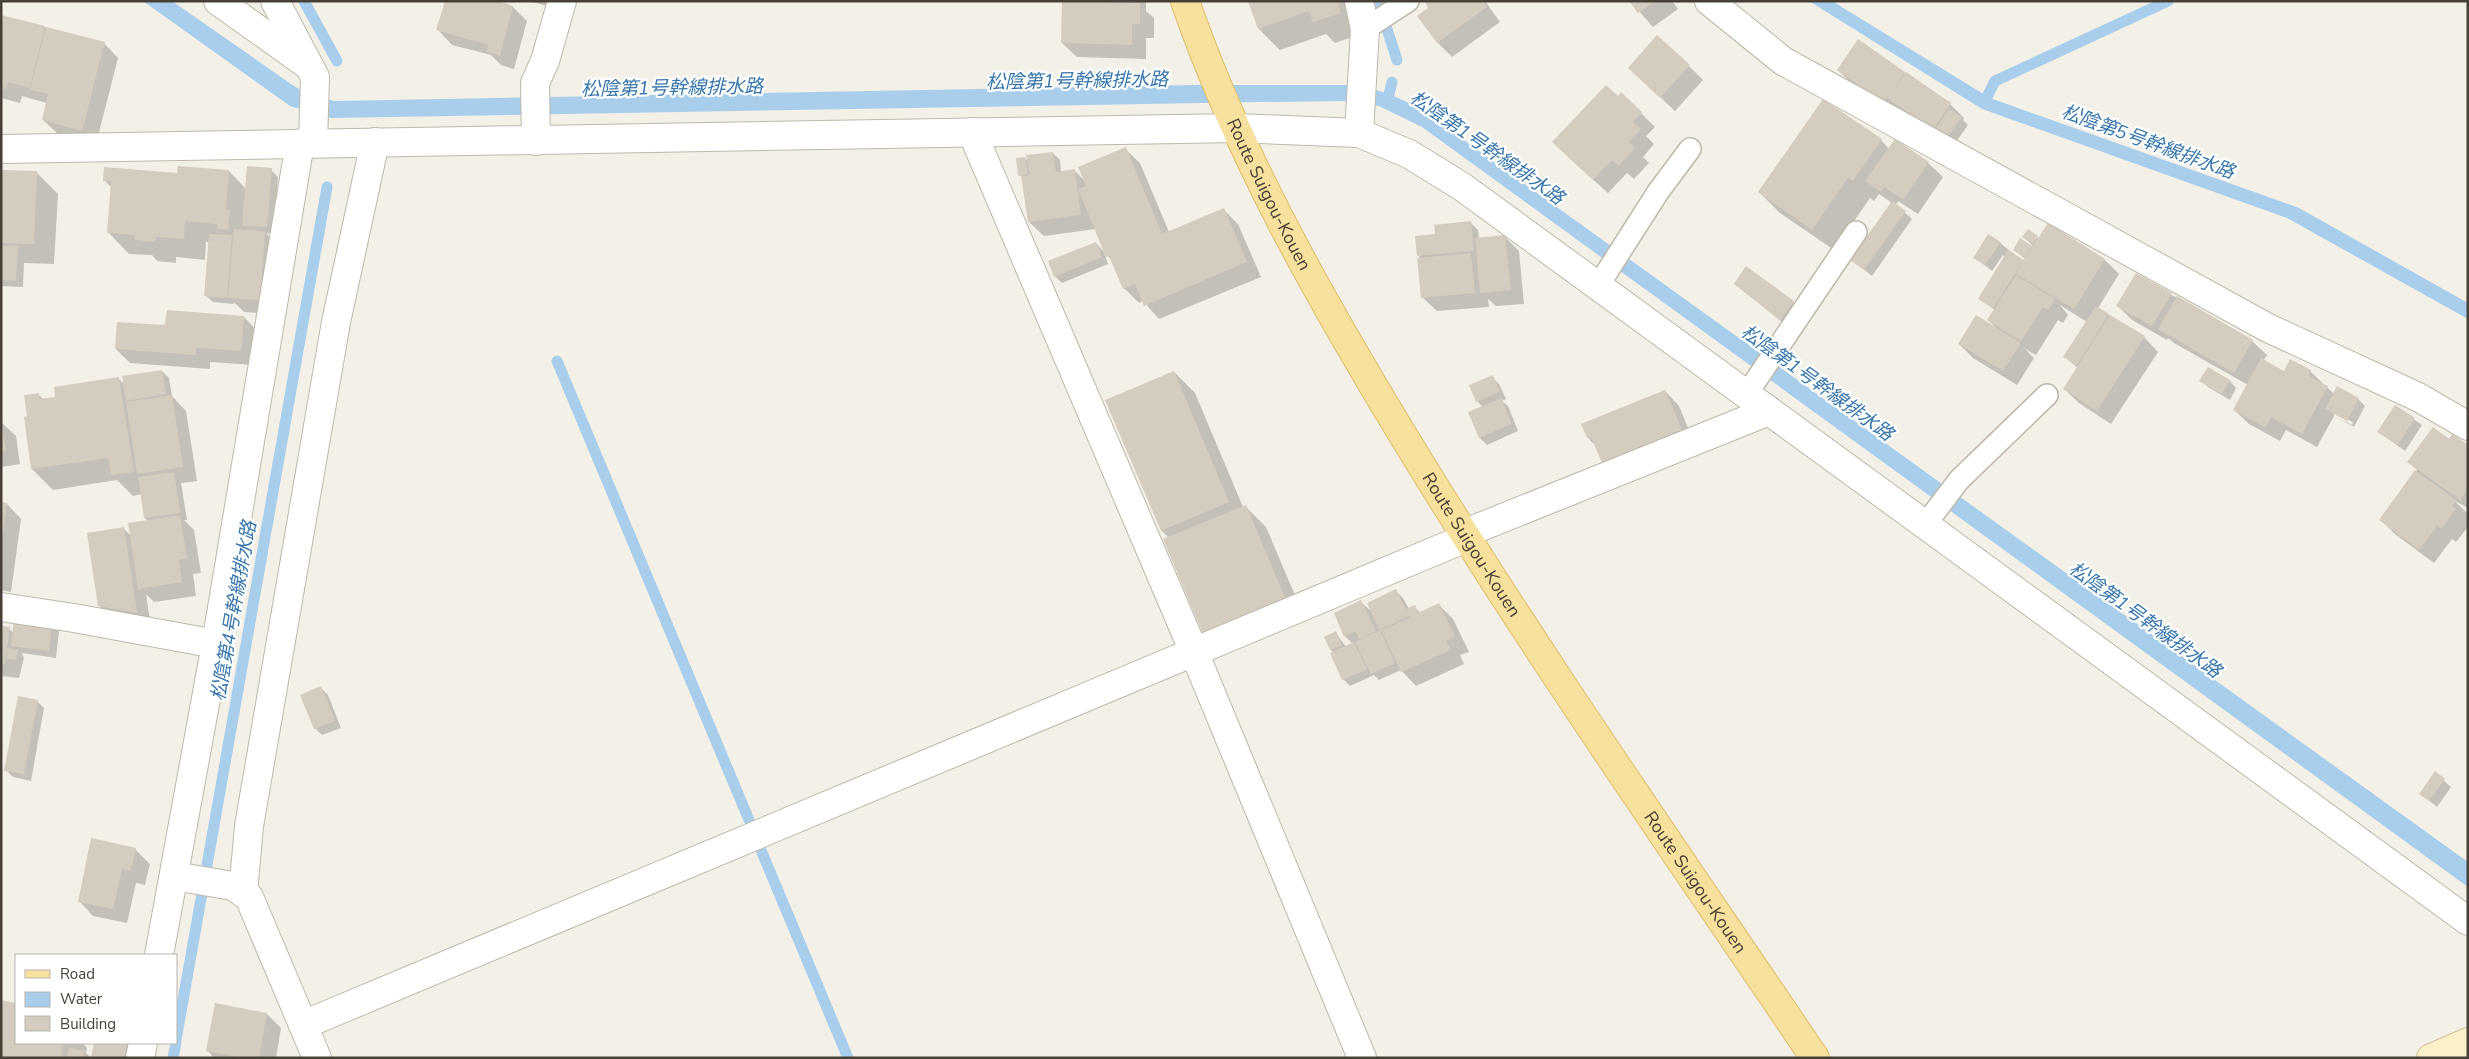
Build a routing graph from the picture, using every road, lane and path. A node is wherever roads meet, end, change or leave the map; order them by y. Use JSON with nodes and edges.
{"nodes":[{"id":1,"x":218,"y":1,"type":"edge"},
{"id":2,"x":275,"y":1,"type":"edge"},
{"id":3,"x":562,"y":1,"type":"edge"},
{"id":4,"x":1186,"y":1,"type":"edge"},
{"id":5,"x":1359,"y":1,"type":"edge"},
{"id":6,"x":1408,"y":1,"type":"edge"},
{"id":7,"x":1709,"y":1,"type":"edge"},
{"id":8,"x":1366,"y":29,"type":"junction"},
{"id":9,"x":312,"y":76,"type":"junction"},
{"id":10,"x":1234,"y":122,"type":"junction"},
{"id":11,"x":1359,"y":126,"type":"junction"},
{"id":12,"x":972,"y":132,"type":"junction"},
{"id":13,"x":536,"y":134,"type":"junction"},
{"id":14,"x":309,"y":137,"type":"junction"},
{"id":15,"x":375,"y":142,"type":"junction"},
{"id":16,"x":1,"y":149,"type":"edge"},
{"id":17,"x":1690,"y":149,"type":"dead end"},
{"id":18,"x":1856,"y":232,"type":"dead end"},
{"id":19,"x":1601,"y":282,"type":"junction"},
{"id":20,"x":1749,"y":389,"type":"junction"},
{"id":21,"x":2047,"y":395,"type":"dead end"},
{"id":22,"x":1769,"y":411,"type":"junction"},
{"id":23,"x":2468,"y":426,"type":"edge"},
{"id":24,"x":1928,"y":521,"type":"junction"},
{"id":25,"x":1464,"y":536,"type":"junction"},
{"id":26,"x":1,"y":607,"type":"edge"},
{"id":27,"x":216,"y":644,"type":"junction"},
{"id":28,"x":1194,"y":652,"type":"junction"},
{"id":29,"x":178,"y":877,"type":"junction"},
{"id":30,"x":234,"y":889,"type":"junction"},
{"id":31,"x":2468,"y":921,"type":"edge"},
{"id":32,"x":159,"y":954,"type":"edge"},
{"id":33,"x":303,"y":1025,"type":"junction"},
{"id":34,"x":2468,"y":1042,"type":"edge"},
{"id":35,"x":143,"y":1044,"type":"edge"},
{"id":36,"x":140,"y":1058,"type":"edge"},
{"id":37,"x":317,"y":1058,"type":"edge"},
{"id":38,"x":1362,"y":1058,"type":"edge"},
{"id":39,"x":1814,"y":1058,"type":"edge"},
{"id":40,"x":2431,"y":1058,"type":"edge"}],
"edges":[{"from":1,"to":9,"type":"street"},
{"from":2,"to":9,"type":"street"},
{"from":3,"to":13,"type":"street"},
{"from":4,"to":10,"type":"main road","name":"Route Suigou-Kouen"},
{"from":5,"to":8,"type":"street"},
{"from":6,"to":8,"type":"lane"},
{"from":7,"to":23,"type":"street"},
{"from":8,"to":11,"type":"street"},
{"from":9,"to":14,"type":"street"},
{"from":10,"to":11,"type":"street"},
{"from":10,"to":12,"type":"street"},
{"from":10,"to":25,"type":"main road","name":"Route Suigou-Kouen"},
{"from":11,"to":19,"type":"street"},
{"from":12,"to":13,"type":"street"},
{"from":12,"to":28,"type":"street"},
{"from":13,"to":15,"type":"street"},
{"from":14,"to":15,"type":"street"},
{"from":14,"to":16,"type":"street"},
{"from":14,"to":27,"type":"street"},
{"from":15,"to":30,"type":"street"},
{"from":17,"to":19,"type":"lane"},
{"from":18,"to":20,"type":"lane"},
{"from":19,"to":20,"type":"street"},
{"from":20,"to":22,"type":"street"},
{"from":21,"to":24,"type":"lane"},
{"from":22,"to":24,"type":"street"},
{"from":22,"to":25,"type":"street"},
{"from":24,"to":31,"type":"street"},
{"from":25,"to":28,"type":"street"},
{"from":25,"to":39,"type":"main road","name":"Route Suigou-Kouen"},
{"from":26,"to":27,"type":"street"},
{"from":27,"to":29,"type":"street"},
{"from":28,"to":33,"type":"street"},
{"from":28,"to":38,"type":"street"},
{"from":29,"to":30,"type":"street"},
{"from":29,"to":32,"type":"street"},
{"from":30,"to":33,"type":"street"},
{"from":33,"to":37,"type":"street"},
{"from":34,"to":40,"type":"street"},
{"from":35,"to":36,"type":"street"}]}
